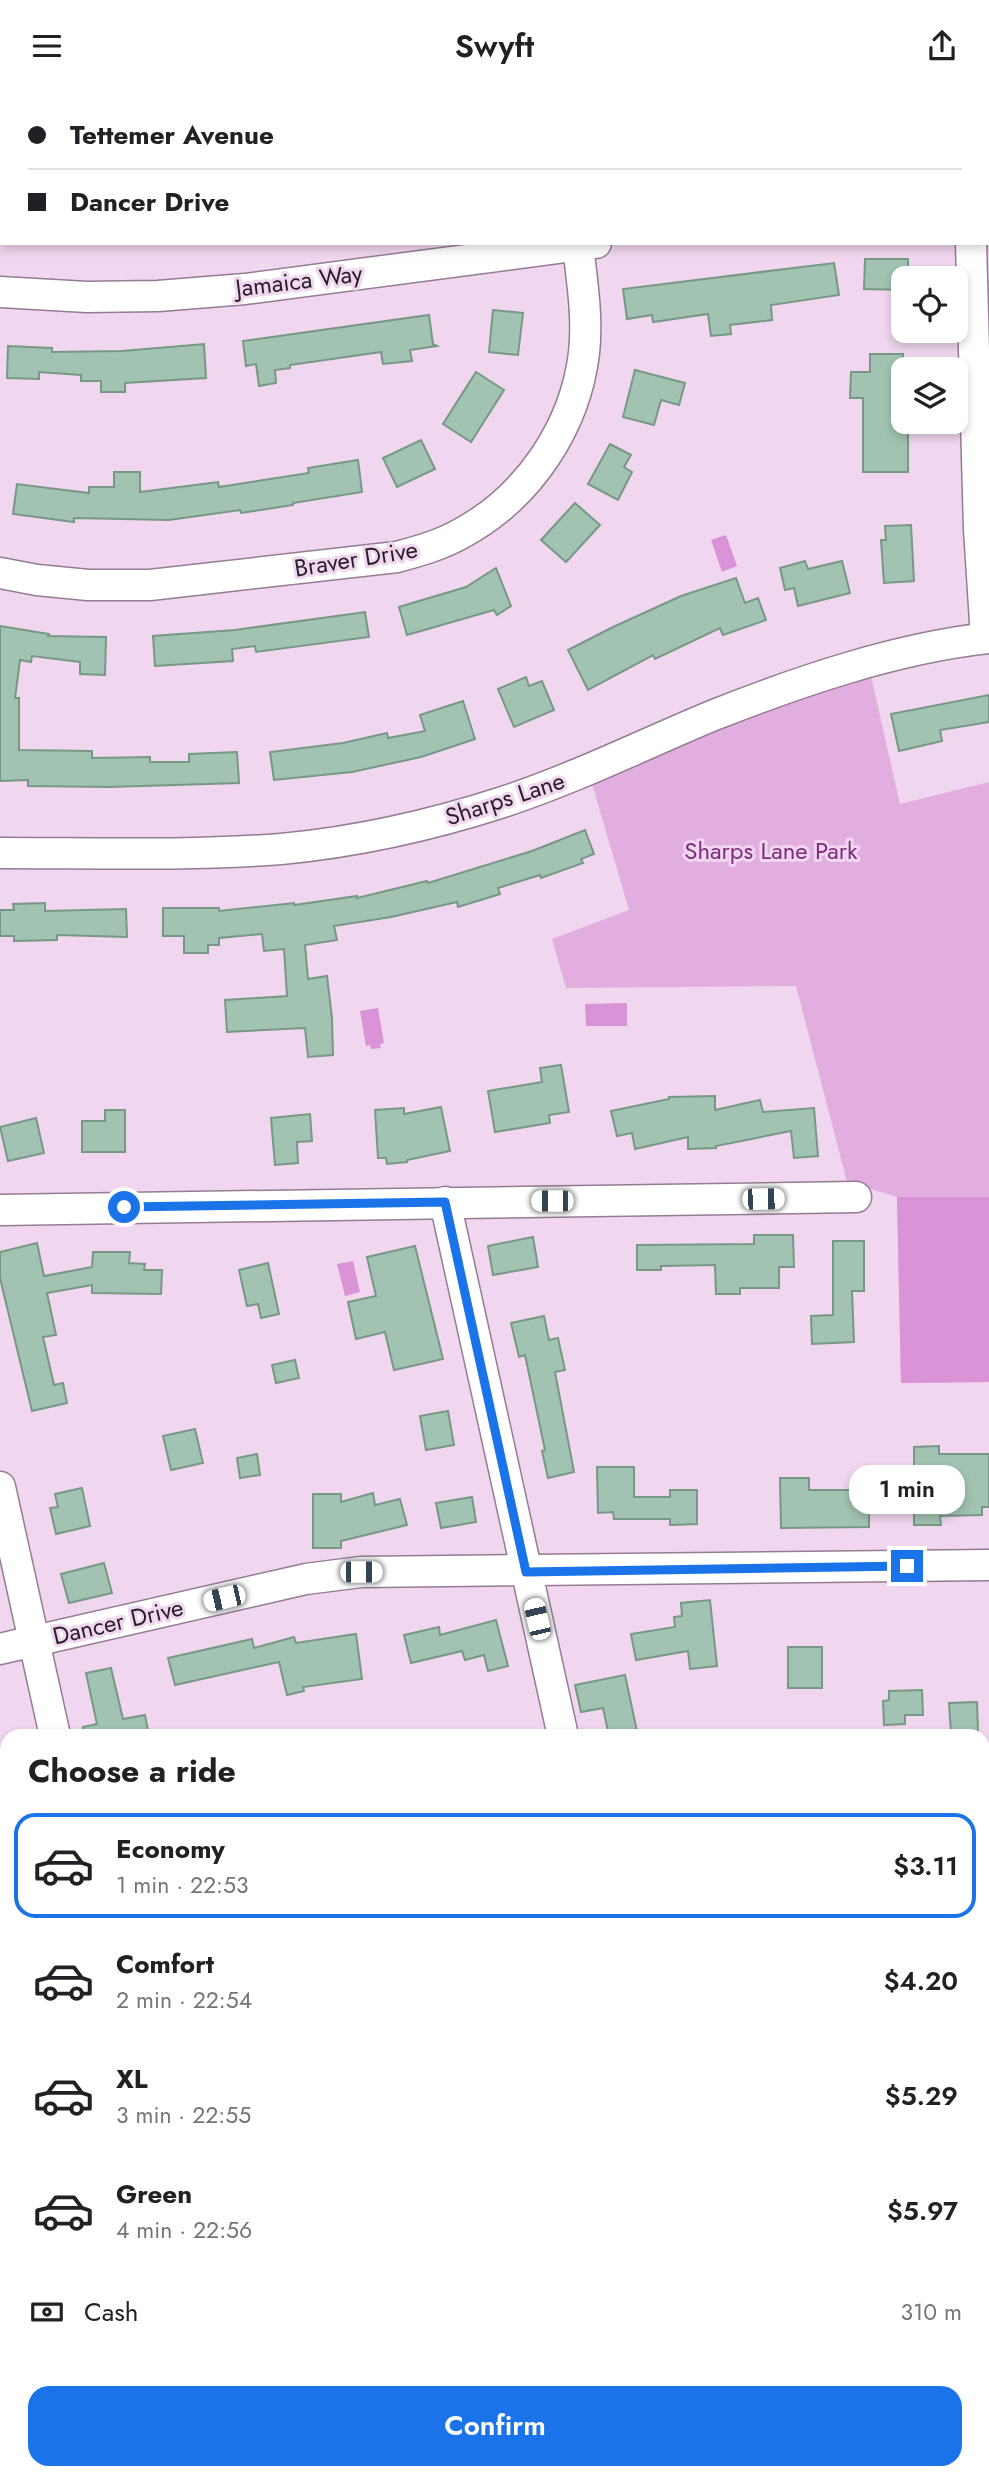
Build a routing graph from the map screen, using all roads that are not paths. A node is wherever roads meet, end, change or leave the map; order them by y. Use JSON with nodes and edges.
{"nodes":[{"id":1,"x":587,"y":245,"type":"edge"},
{"id":2,"x":971,"y":245,"type":"edge"},
{"id":3,"x":0,"y":292,"type":"edge"},
{"id":4,"x":0,"y":573,"type":"edge"},
{"id":5,"x":987,"y":638,"type":"edge"},
{"id":6,"x":0,"y":853,"type":"edge"},
{"id":7,"x":856,"y":1198,"type":"dead end"},
{"id":8,"x":445,"y":1202,"type":"junction"},
{"id":9,"x":0,"y":1210,"type":"edge"},
{"id":10,"x":0,"y":1486,"type":"edge"},
{"id":11,"x":989,"y":1565,"type":"edge"},
{"id":12,"x":526,"y":1572,"type":"junction"},
{"id":13,"x":34,"y":1641,"type":"junction"},
{"id":14,"x":0,"y":1649,"type":"edge"},
{"id":15,"x":53,"y":1729,"type":"edge"},
{"id":16,"x":561,"y":1729,"type":"edge"}],
"edges":[{"from":1,"to":3,"type":"street","name":"Jamaica Way"},
{"from":1,"to":4,"type":"street","name":"Braver Drive"},
{"from":2,"to":5,"type":"street"},
{"from":5,"to":6,"type":"street","name":"Sharps Lane"},
{"from":7,"to":8,"type":"street"},
{"from":8,"to":9,"type":"street"},
{"from":8,"to":12,"type":"street"},
{"from":10,"to":13,"type":"street"},
{"from":11,"to":12,"type":"street","name":"Dancer Drive"},
{"from":12,"to":13,"type":"street","name":"Dancer Drive"},
{"from":12,"to":16,"type":"street"},
{"from":13,"to":14,"type":"street","name":"Dancer Drive"},
{"from":13,"to":15,"type":"street"}]}
